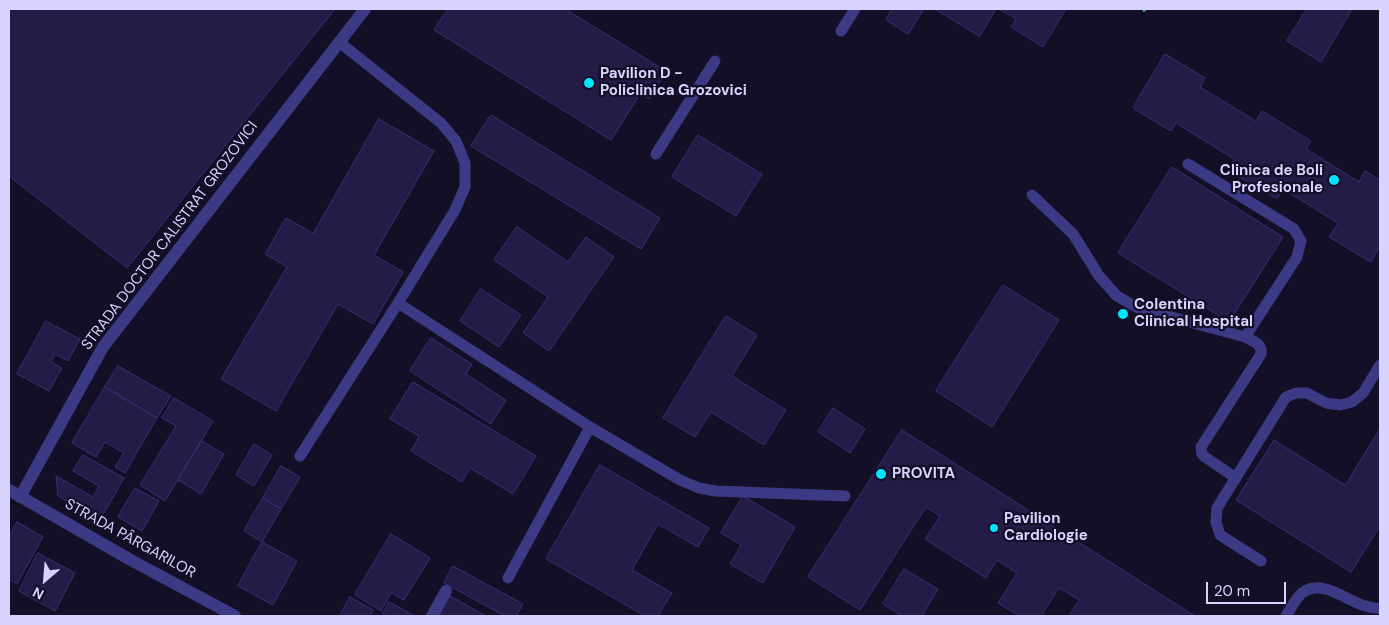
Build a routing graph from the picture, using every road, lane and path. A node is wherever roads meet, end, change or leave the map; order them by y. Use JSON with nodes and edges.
{"nodes":[{"id":1,"x":365,"y":9,"type":"edge"},
{"id":2,"x":855,"y":9,"type":"edge"},
{"id":3,"x":1144,"y":9,"type":"edge"},
{"id":4,"x":1145,"y":15,"type":"dead end"},
{"id":5,"x":841,"y":31,"type":"dead end"},
{"id":6,"x":339,"y":42,"type":"junction"},
{"id":7,"x":715,"y":61,"type":"dead end"},
{"id":8,"x":656,"y":154,"type":"dead end"},
{"id":9,"x":1188,"y":164,"type":"dead end"},
{"id":10,"x":1032,"y":195,"type":"dead end"},
{"id":11,"x":398,"y":303,"type":"junction"},
{"id":12,"x":1245,"y":337,"type":"junction"},
{"id":13,"x":1380,"y":365,"type":"edge"},
{"id":14,"x":590,"y":427,"type":"junction"},
{"id":15,"x":300,"y":456,"type":"dead end"},
{"id":16,"x":1236,"y":478,"type":"junction"},
{"id":17,"x":9,"y":490,"type":"edge"},
{"id":18,"x":846,"y":496,"type":"dead end"},
{"id":19,"x":20,"y":497,"type":"junction"},
{"id":20,"x":1261,"y":562,"type":"dead end"},
{"id":21,"x":508,"y":578,"type":"dead end"},
{"id":22,"x":446,"y":591,"type":"dead end"},
{"id":23,"x":1380,"y":608,"type":"edge"},
{"id":24,"x":235,"y":616,"type":"edge"},
{"id":25,"x":432,"y":616,"type":"edge"},
{"id":26,"x":1286,"y":616,"type":"edge"}],
"edges":[{"from":1,"to":6,"type":"street","name":"STRADA DOCTOR CALISTRAT GROZOVICI"},
{"from":2,"to":5,"type":"lane"},
{"from":3,"to":4,"type":"path"},
{"from":6,"to":11,"type":"lane"},
{"from":6,"to":19,"type":"street","name":"STRADA DOCTOR CALISTRAT GROZOVICI"},
{"from":7,"to":8,"type":"lane"},
{"from":9,"to":12,"type":"lane"},
{"from":10,"to":12,"type":"lane"},
{"from":11,"to":14,"type":"lane"},
{"from":11,"to":15,"type":"lane"},
{"from":12,"to":16,"type":"lane"},
{"from":13,"to":16,"type":"lane"},
{"from":14,"to":18,"type":"lane"},
{"from":14,"to":21,"type":"lane"},
{"from":16,"to":20,"type":"lane"},
{"from":17,"to":19,"type":"street","name":"STRADA PÂRGARILOR"},
{"from":19,"to":24,"type":"street","name":"STRADA PÂRGARILOR"},
{"from":22,"to":25,"type":"street"},
{"from":23,"to":26,"type":"lane"}]}
